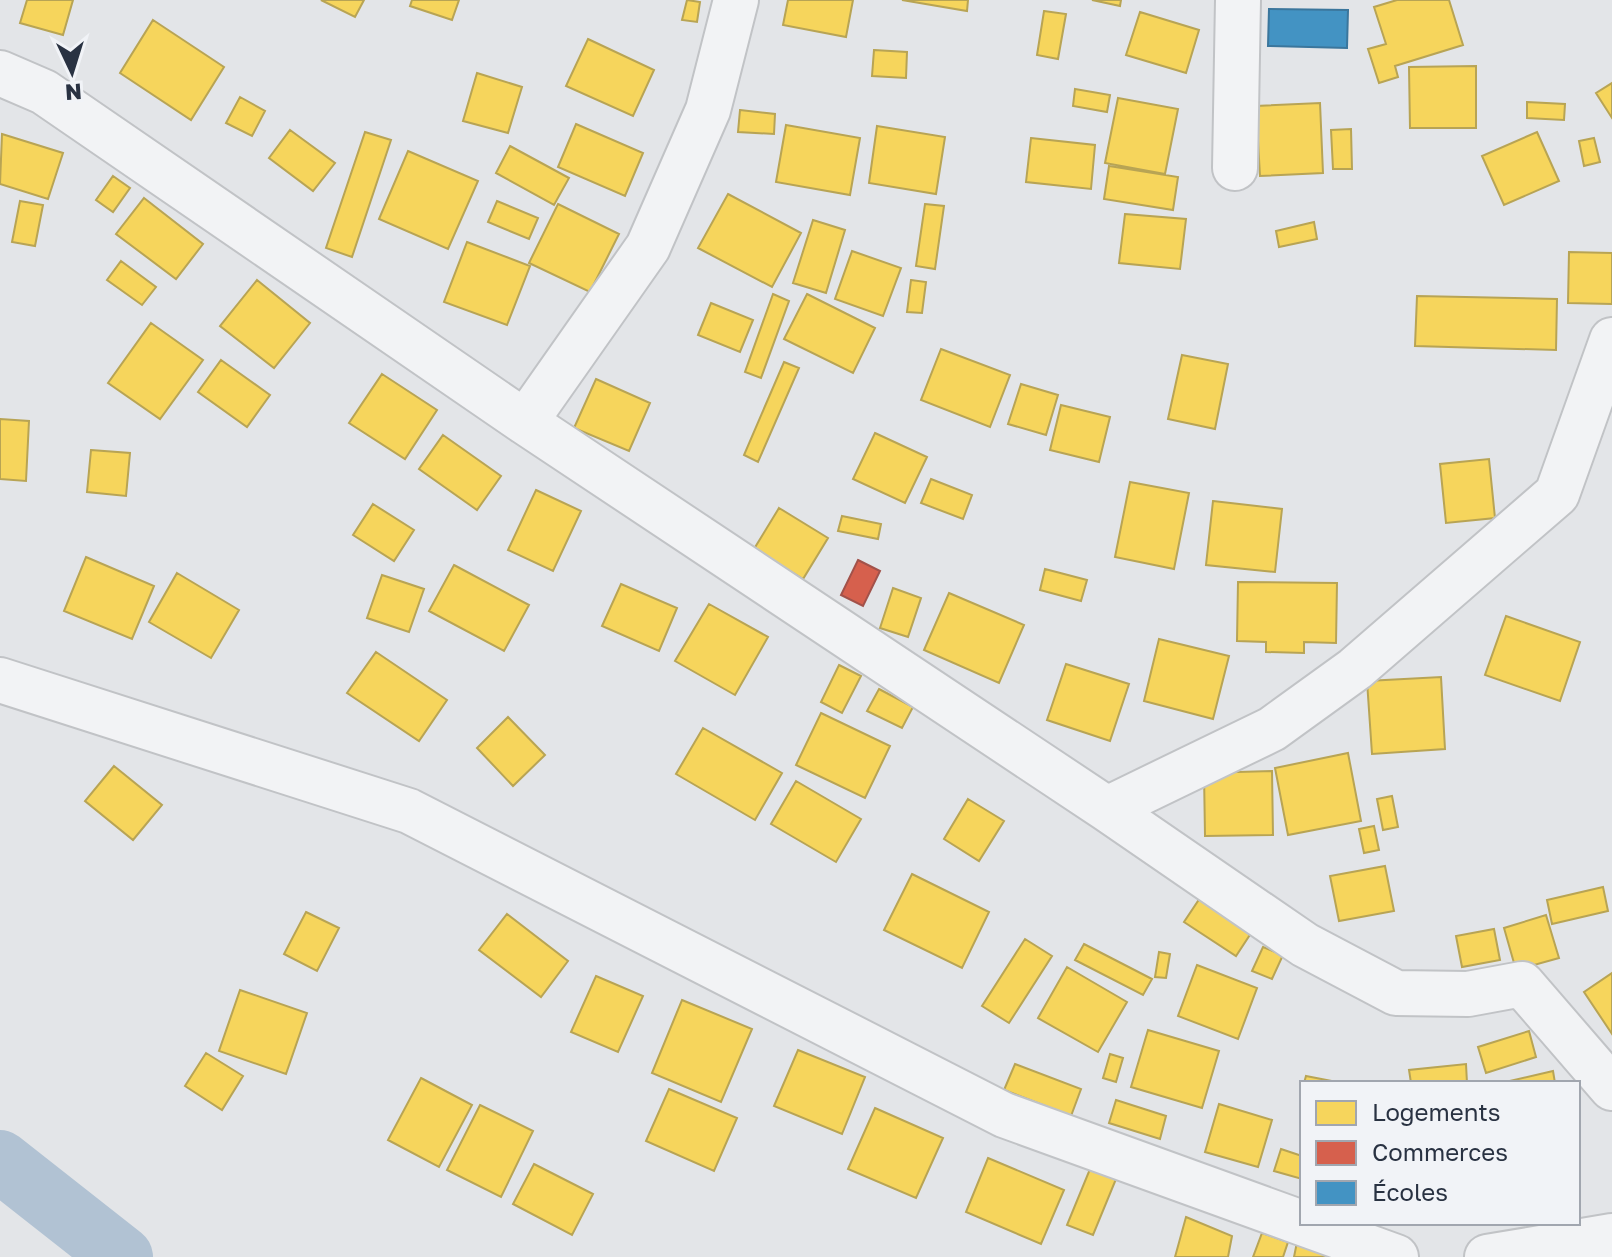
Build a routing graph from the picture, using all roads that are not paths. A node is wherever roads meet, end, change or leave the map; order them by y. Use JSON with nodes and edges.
{"nodes":[{"id":1,"x":736,"y":0,"type":"edge"},
{"id":2,"x":1238,"y":0,"type":"edge"},
{"id":3,"x":0,"y":73,"type":"edge"},
{"id":4,"x":1235,"y":168,"type":"dead end"},
{"id":5,"x":1612,"y":340,"type":"edge"},
{"id":6,"x":525,"y":422,"type":"junction"},
{"id":7,"x":0,"y":680,"type":"edge"},
{"id":8,"x":1107,"y":809,"type":"junction"},
{"id":9,"x":1612,"y":1088,"type":"edge"},
{"id":10,"x":1300,"y":1222,"type":"edge"},
{"id":11,"x":1308,"y":1225,"type":"edge"},
{"id":12,"x":1612,"y":1236,"type":"edge"},
{"id":13,"x":1396,"y":1257,"type":"edge"},
{"id":14,"x":1487,"y":1257,"type":"edge"}],
"edges":[{"from":1,"to":6,"type":"street"},
{"from":2,"to":4,"type":"street"},
{"from":3,"to":6,"type":"street"},
{"from":5,"to":8,"type":"street"},
{"from":6,"to":8,"type":"street"},
{"from":7,"to":10,"type":"street"},
{"from":8,"to":9,"type":"street"},
{"from":11,"to":13,"type":"street"},
{"from":12,"to":14,"type":"street"}]}
